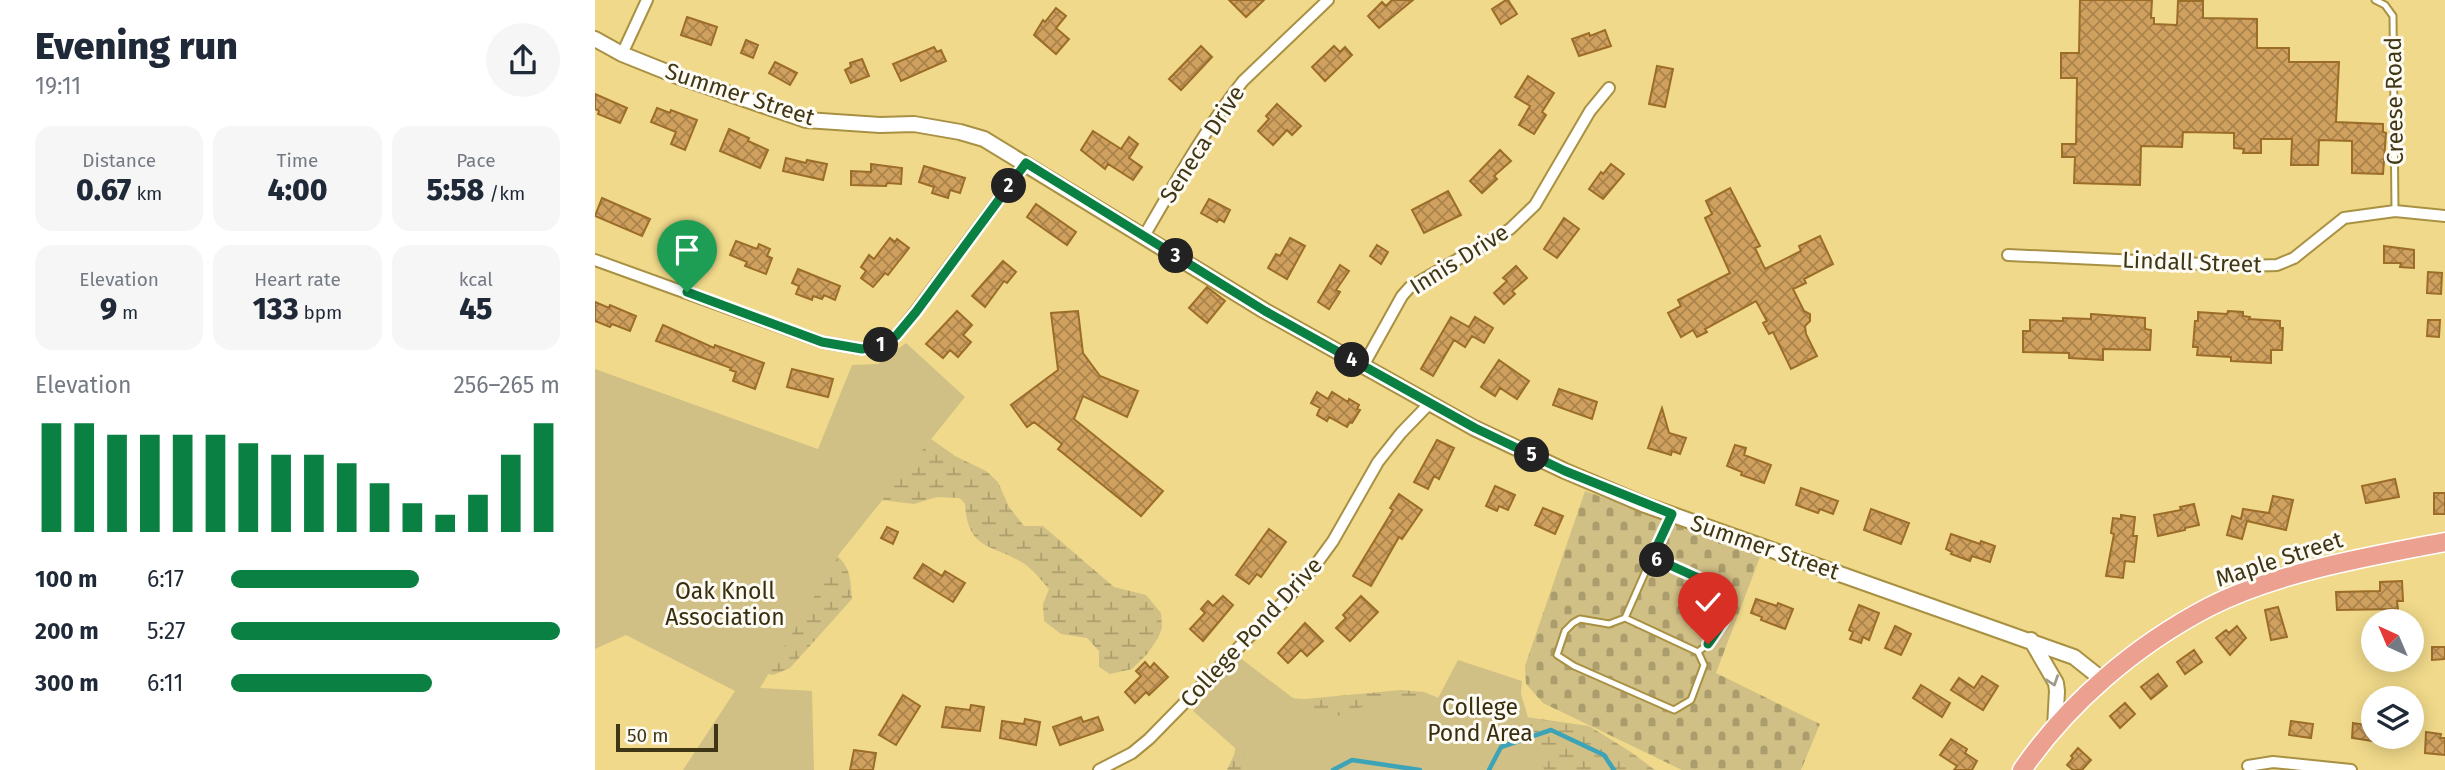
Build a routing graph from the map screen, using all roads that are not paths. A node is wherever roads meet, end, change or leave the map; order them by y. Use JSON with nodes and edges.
{"nodes":[{"id":1,"x":647,"y":0,"type":"edge"},
{"id":2,"x":1328,"y":0,"type":"edge"},
{"id":3,"x":2375,"y":0,"type":"edge"},
{"id":4,"x":595,"y":39,"type":"edge"},
{"id":5,"x":622,"y":54,"type":"junction"},
{"id":6,"x":1609,"y":88,"type":"dead end"},
{"id":7,"x":1026,"y":163,"type":"junction"},
{"id":8,"x":2395,"y":211,"type":"junction"},
{"id":9,"x":2445,"y":216,"type":"edge"},
{"id":10,"x":1144,"y":236,"type":"junction"},
{"id":11,"x":2008,"y":256,"type":"dead end"},
{"id":12,"x":595,"y":260,"type":"edge"},
{"id":13,"x":1363,"y":366,"type":"junction"},
{"id":14,"x":1430,"y":403,"type":"junction"},
{"id":15,"x":1672,"y":514,"type":"junction"},
{"id":16,"x":2445,"y":542,"type":"edge"},
{"id":17,"x":1652,"y":557,"type":"junction"},
{"id":18,"x":1625,"y":618,"type":"junction"},
{"id":19,"x":2031,"y":640,"type":"junction"},
{"id":20,"x":1698,"y":652,"type":"junction"},
{"id":21,"x":2103,"y":680,"type":"junction"},
{"id":22,"x":2055,"y":727,"type":"junction"},
{"id":23,"x":2248,"y":766,"type":"dead end"},
{"id":24,"x":1099,"y":770,"type":"edge"},
{"id":25,"x":2022,"y":770,"type":"edge"},
{"id":26,"x":2351,"y":770,"type":"edge"}],
"edges":[{"from":1,"to":5,"type":"street"},
{"from":2,"to":10,"type":"street","name":"Seneca Drive"},
{"from":3,"to":8,"type":"lane","name":"Creese Road"},
{"from":4,"to":5,"type":"street","name":"Summer Street"},
{"from":5,"to":7,"type":"street","name":"Summer Street"},
{"from":6,"to":13,"type":"street","name":"Innis Drive"},
{"from":7,"to":10,"type":"street","name":"Summer Street"},
{"from":7,"to":12,"type":"street"},
{"from":8,"to":9,"type":"street","name":"Lindall Street"},
{"from":8,"to":11,"type":"street","name":"Lindall Street"},
{"from":10,"to":13,"type":"street","name":"Summer Street"},
{"from":13,"to":14,"type":"street","name":"Summer Street"},
{"from":14,"to":15,"type":"street","name":"Summer Street"},
{"from":14,"to":24,"type":"street","name":"College Pond Drive"},
{"from":15,"to":17,"type":"lane"},
{"from":15,"to":19,"type":"street","name":"Summer Street"},
{"from":16,"to":21,"type":"main road","name":"Maple Street"},
{"from":17,"to":18,"type":"lane"},
{"from":17,"to":20,"type":"lane"},
{"from":18,"to":20,"type":"lane"},
{"from":18,"to":20,"type":"lane"},
{"from":19,"to":21,"type":"street","name":"Summer Street"},
{"from":19,"to":22,"type":"street","one_way":true},
{"from":21,"to":22,"type":"main road","name":"Maple Street"},
{"from":22,"to":25,"type":"main road","name":"Maple Street"},
{"from":23,"to":26,"type":"street"}]}
